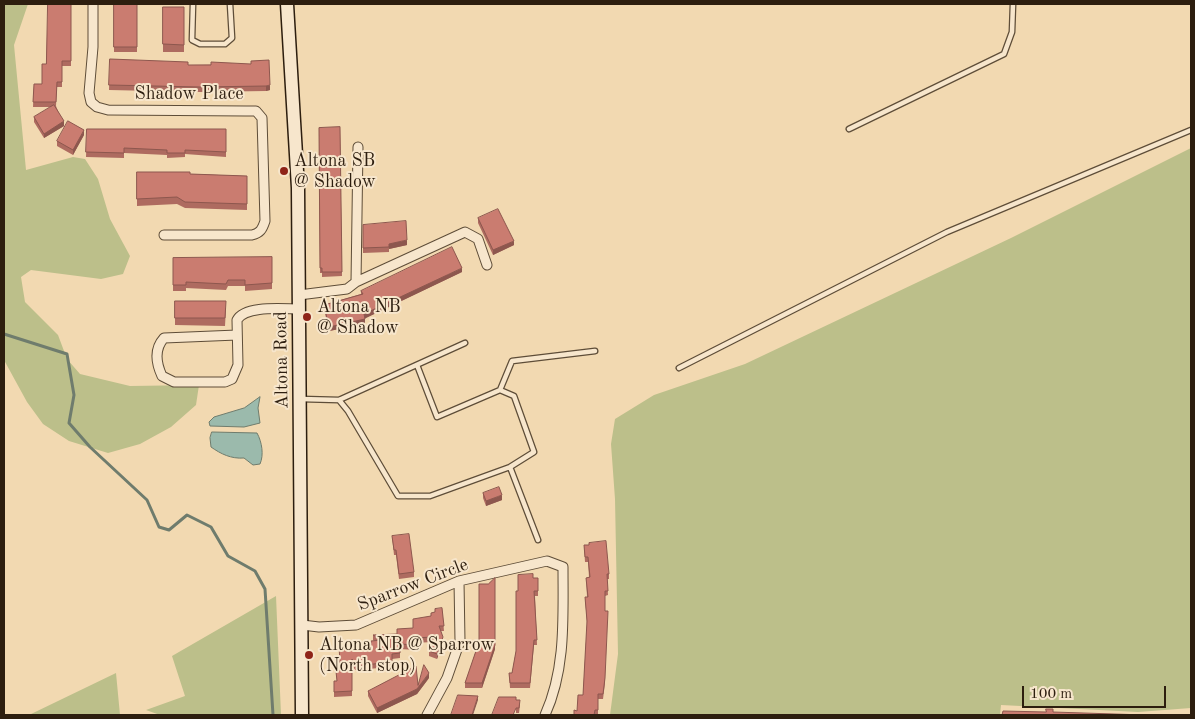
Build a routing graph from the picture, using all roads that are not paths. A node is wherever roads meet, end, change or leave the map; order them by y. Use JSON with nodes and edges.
{"nodes":[{"id":1,"x":93,"y":4,"type":"edge"},
{"id":2,"x":193,"y":4,"type":"edge"},
{"id":3,"x":230,"y":4,"type":"edge"},
{"id":4,"x":287,"y":4,"type":"edge"},
{"id":5,"x":1013,"y":4,"type":"edge"},
{"id":6,"x":850,"y":129,"type":"dead end"},
{"id":7,"x":1191,"y":130,"type":"edge"},
{"id":8,"x":358,"y":147,"type":"dead end"},
{"id":9,"x":164,"y":235,"type":"dead end"},
{"id":10,"x":487,"y":265,"type":"dead end"},
{"id":11,"x":356,"y":282,"type":"junction"},
{"id":12,"x":299,"y":295,"type":"junction"},
{"id":13,"x":299,"y":308,"type":"junction"},
{"id":14,"x":237,"y":335,"type":"junction"},
{"id":15,"x":465,"y":343,"type":"dead end"},
{"id":16,"x":595,"y":351,"type":"dead end"},
{"id":17,"x":417,"y":365,"type":"junction"},
{"id":18,"x":679,"y":368,"type":"dead end"},
{"id":19,"x":500,"y":390,"type":"junction"},
{"id":20,"x":300,"y":399,"type":"junction"},
{"id":21,"x":339,"y":400,"type":"junction"},
{"id":22,"x":510,"y":467,"type":"junction"},
{"id":23,"x":538,"y":540,"type":"dead end"},
{"id":24,"x":459,"y":581,"type":"junction"},
{"id":25,"x":302,"y":625,"type":"junction"},
{"id":26,"x":302,"y":715,"type":"edge"},
{"id":27,"x":427,"y":715,"type":"edge"},
{"id":28,"x":545,"y":715,"type":"edge"}],
"edges":[{"from":1,"to":9,"type":"street","name":"Shadow Place"},
{"from":2,"to":3,"type":"lane"},
{"from":4,"to":12,"type":"main road","name":"Altona Road"},
{"from":5,"to":6,"type":"lane"},
{"from":7,"to":18,"type":"lane"},
{"from":8,"to":11,"type":"street"},
{"from":10,"to":11,"type":"street"},
{"from":11,"to":12,"type":"street"},
{"from":12,"to":13,"type":"main road","name":"Altona Road"},
{"from":13,"to":14,"type":"street"},
{"from":13,"to":20,"type":"main road","name":"Altona Road"},
{"from":14,"to":14,"type":"street"},
{"from":15,"to":17,"type":"lane"},
{"from":16,"to":19,"type":"lane"},
{"from":17,"to":19,"type":"lane"},
{"from":17,"to":21,"type":"lane"},
{"from":19,"to":22,"type":"lane"},
{"from":20,"to":21,"type":"lane"},
{"from":20,"to":25,"type":"main road","name":"Altona Road"},
{"from":21,"to":22,"type":"lane"},
{"from":22,"to":23,"type":"lane"},
{"from":24,"to":25,"type":"street","name":"Sparrow Circle"},
{"from":24,"to":27,"type":"street"},
{"from":24,"to":28,"type":"street","name":"Sparrow Circle"},
{"from":25,"to":26,"type":"main road","name":"Altona Road"}]}
